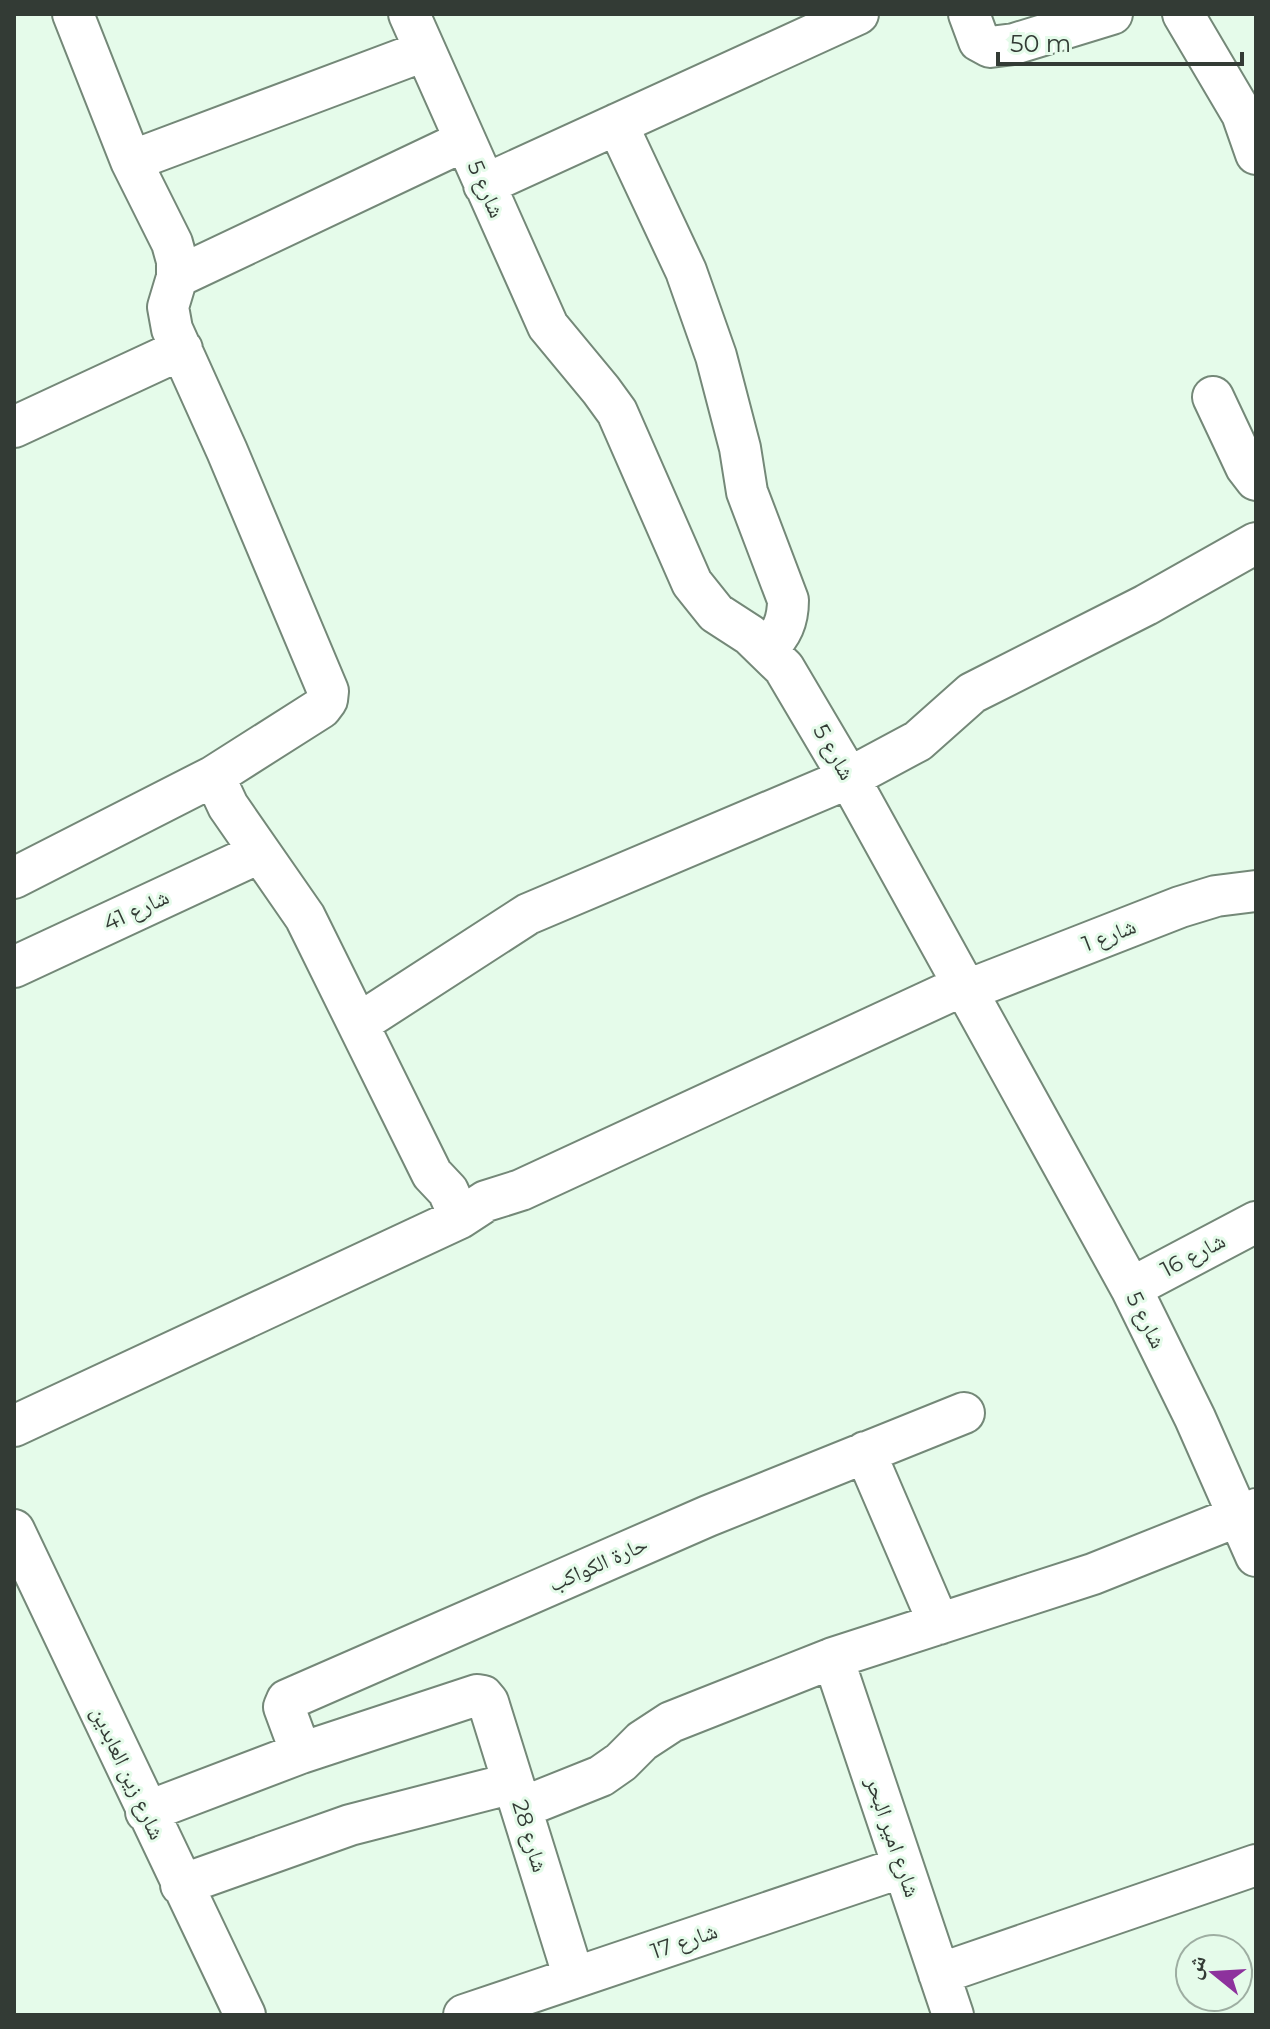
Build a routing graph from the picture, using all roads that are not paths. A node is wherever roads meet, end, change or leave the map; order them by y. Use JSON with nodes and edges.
{"nodes":[{"id":1,"x":73,"y":14,"type":"edge"},
{"id":2,"x":409,"y":14,"type":"edge"},
{"id":3,"x":858,"y":14,"type":"edge"},
{"id":4,"x":969,"y":14,"type":"edge"},
{"id":5,"x":1183,"y":14,"type":"edge"},
{"id":6,"x":1099,"y":16,"type":"edge"},
{"id":7,"x":424,"y":51,"type":"junction"},
{"id":8,"x":617,"y":124,"type":"junction"},
{"id":9,"x":464,"y":141,"type":"junction"},
{"id":10,"x":1255,"y":151,"type":"edge"},
{"id":11,"x":131,"y":161,"type":"junction"},
{"id":12,"x":484,"y":185,"type":"junction"},
{"id":13,"x":177,"y":277,"type":"junction"},
{"id":14,"x":182,"y":349,"type":"junction"},
{"id":15,"x":1213,"y":397,"type":"dead end"},
{"id":16,"x":14,"y":427,"type":"edge"},
{"id":17,"x":1256,"y":480,"type":"edge"},
{"id":18,"x":1256,"y":543,"type":"edge"},
{"id":19,"x":767,"y":649,"type":"junction"},
{"id":20,"x":214,"y":776,"type":"junction"},
{"id":21,"x":849,"y":778,"type":"junction"},
{"id":22,"x":259,"y":853,"type":"junction"},
{"id":23,"x":14,"y":878,"type":"edge"},
{"id":24,"x":1256,"y":891,"type":"edge"},
{"id":25,"x":14,"y":967,"type":"edge"},
{"id":26,"x":964,"y":988,"type":"junction"},
{"id":27,"x":358,"y":1024,"type":"junction"},
{"id":28,"x":460,"y":1218,"type":"junction"},
{"id":29,"x":1256,"y":1222,"type":"edge"},
{"id":30,"x":1131,"y":1288,"type":"junction"},
{"id":31,"x":964,"y":1413,"type":"dead end"},
{"id":32,"x":14,"y":1426,"type":"edge"},
{"id":33,"x":865,"y":1452,"type":"junction"},
{"id":34,"x":1247,"y":1512,"type":"edge"},
{"id":35,"x":14,"y":1530,"type":"edge"},
{"id":36,"x":1256,"y":1556,"type":"edge"},
{"id":37,"x":30,"y":1605,"type":"edge"},
{"id":38,"x":939,"y":1624,"type":"junction"},
{"id":39,"x":833,"y":1658,"type":"junction"},
{"id":40,"x":301,"y":1753,"type":"junction"},
{"id":41,"x":517,"y":1796,"type":"junction"},
{"id":42,"x":146,"y":1812,"type":"junction"},
{"id":43,"x":1256,"y":1865,"type":"edge"},
{"id":44,"x":903,"y":1867,"type":"junction"},
{"id":45,"x":181,"y":1885,"type":"junction"},
{"id":46,"x":574,"y":1978,"type":"junction"},
{"id":47,"x":534,"y":2004,"type":"edge"},
{"id":48,"x":947,"y":2004,"type":"edge"},
{"id":49,"x":245,"y":2015,"type":"edge"},
{"id":50,"x":464,"y":2015,"type":"edge"}],
"edges":[{"from":1,"to":11,"type":"street"},
{"from":2,"to":7,"type":"street","name":"شارع 5"},
{"from":3,"to":8,"type":"street"},
{"from":4,"to":6,"type":"street"},
{"from":5,"to":10,"type":"street"},
{"from":7,"to":9,"type":"street","name":"شارع 5"},
{"from":7,"to":11,"type":"street"},
{"from":8,"to":12,"type":"street"},
{"from":8,"to":19,"type":"street"},
{"from":9,"to":12,"type":"street","name":"شارع 5"},
{"from":9,"to":13,"type":"street"},
{"from":11,"to":13,"type":"street"},
{"from":12,"to":19,"type":"street","name":"شارع 5"},
{"from":13,"to":14,"type":"street"},
{"from":14,"to":16,"type":"street"},
{"from":14,"to":20,"type":"street"},
{"from":15,"to":17,"type":"street"},
{"from":18,"to":21,"type":"street"},
{"from":19,"to":21,"type":"street","name":"شارع 5"},
{"from":20,"to":22,"type":"street"},
{"from":20,"to":23,"type":"street"},
{"from":21,"to":26,"type":"street","name":"شارع 5"},
{"from":21,"to":27,"type":"street"},
{"from":22,"to":25,"type":"street","name":"شارع 41"},
{"from":22,"to":27,"type":"street"},
{"from":24,"to":26,"type":"street","name":"شارع 1"},
{"from":26,"to":28,"type":"street","name":"شارع 1"},
{"from":26,"to":30,"type":"street","name":"شارع 5"},
{"from":27,"to":28,"type":"street"},
{"from":28,"to":32,"type":"street","name":"شارع 1"},
{"from":29,"to":30,"type":"street","name":"شارع 16"},
{"from":30,"to":34,"type":"street","name":"شارع 5"},
{"from":31,"to":33,"type":"street","name":"حارة الكواكب"},
{"from":33,"to":38,"type":"street"},
{"from":33,"to":40,"type":"street","name":"حارة الكواكب"},
{"from":34,"to":36,"type":"street","name":"شارع 5"},
{"from":34,"to":38,"type":"street"},
{"from":35,"to":37,"type":"street","name":"شارع زين العابدين"},
{"from":37,"to":42,"type":"street","name":"شارع زين العابدين"},
{"from":38,"to":39,"type":"street"},
{"from":39,"to":41,"type":"street"},
{"from":39,"to":44,"type":"street","name":"شارع امير البحر"},
{"from":40,"to":41,"type":"street","name":"شارع 28"},
{"from":40,"to":42,"type":"street"},
{"from":41,"to":45,"type":"street"},
{"from":41,"to":46,"type":"street","name":"شارع 28"},
{"from":42,"to":45,"type":"street","name":"شارع زين العابدين"},
{"from":43,"to":48,"type":"street"},
{"from":44,"to":46,"type":"street","name":"شارع 17"},
{"from":44,"to":48,"type":"street","name":"شارع امير البحر"},
{"from":45,"to":49,"type":"street","name":"شارع زين العابدين"},
{"from":46,"to":47,"type":"street","name":"شارع 17"},
{"from":47,"to":50,"type":"street","name":"شارع 17"}]}
